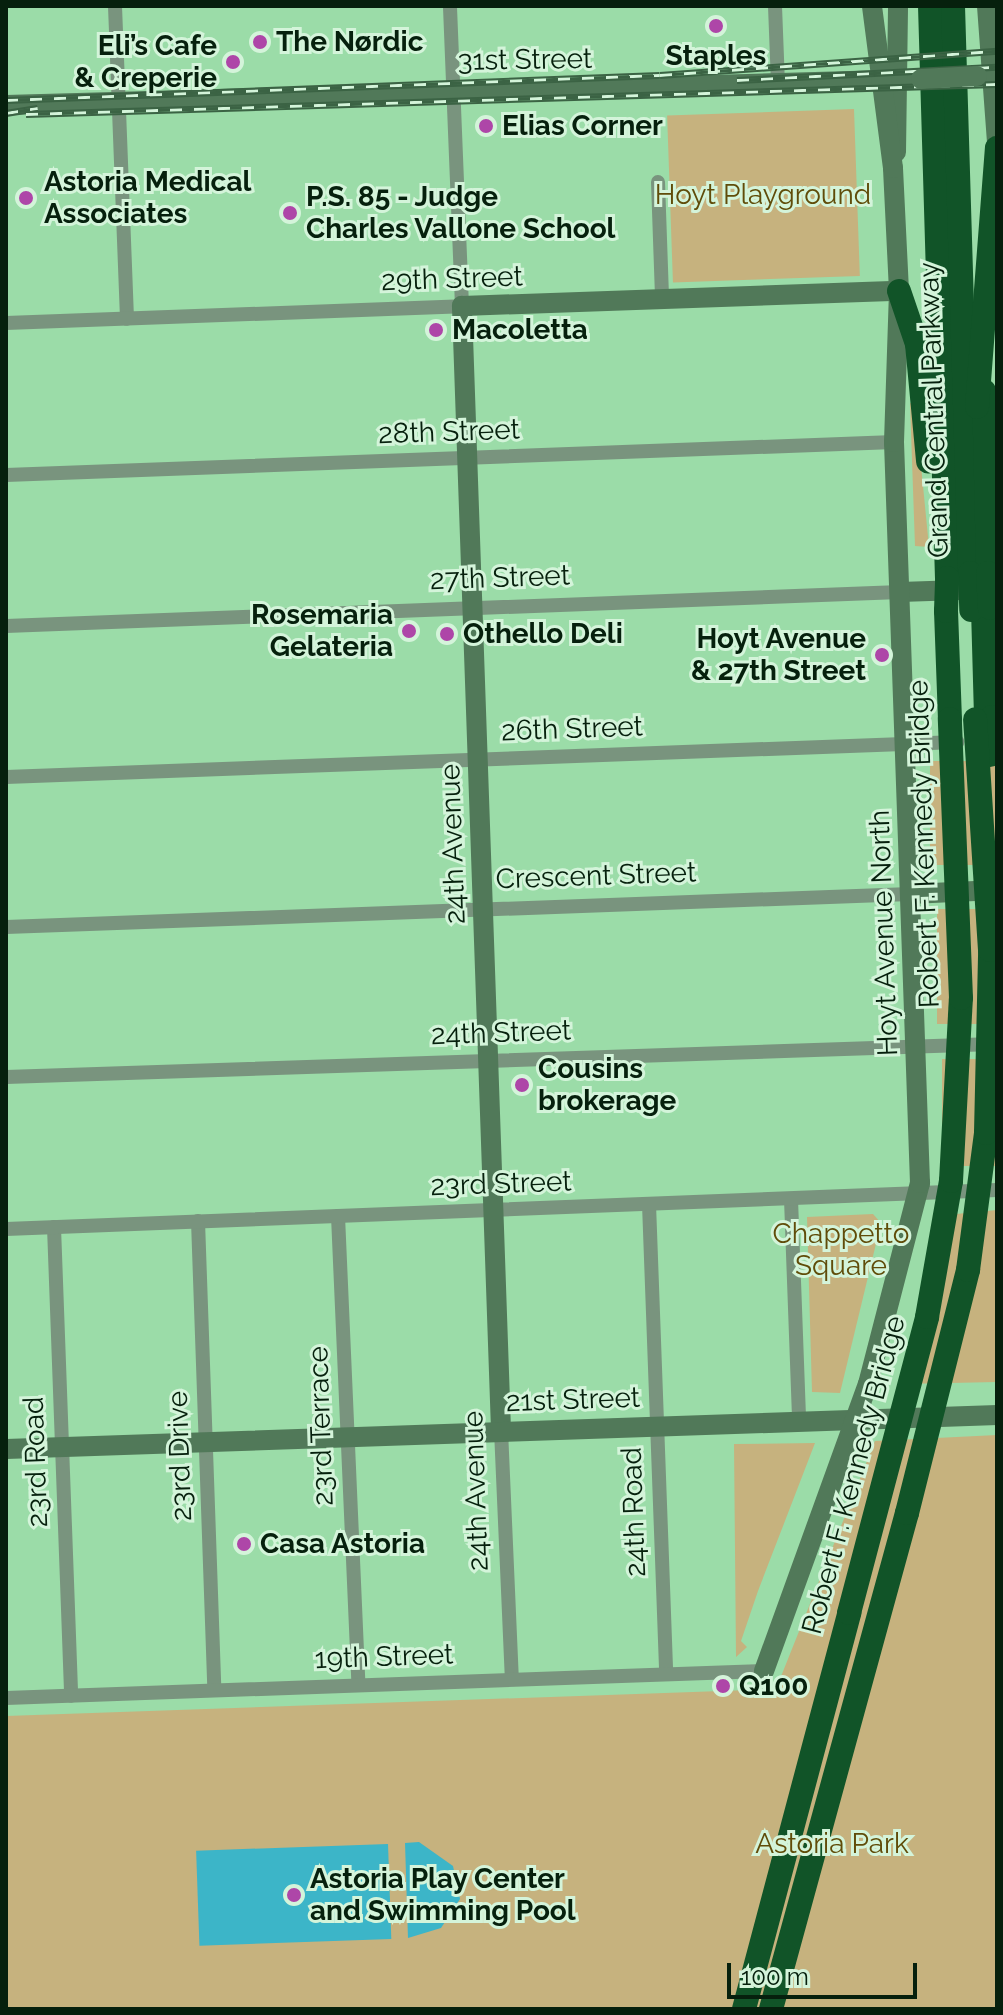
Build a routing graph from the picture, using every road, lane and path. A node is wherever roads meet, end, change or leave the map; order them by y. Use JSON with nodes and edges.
{"nodes":[{"id":1,"x":115,"y":6,"type":"edge"},
{"id":2,"x":450,"y":6,"type":"edge"},
{"id":3,"x":775,"y":6,"type":"edge"},
{"id":4,"x":872,"y":6,"type":"edge"},
{"id":5,"x":898,"y":6,"type":"edge"},
{"id":6,"x":930,"y":6,"type":"edge"},
{"id":7,"x":953,"y":6,"type":"edge"},
{"id":8,"x":987,"y":6,"type":"edge"},
{"id":9,"x":990,"y":75,"type":"edge"},
{"id":10,"x":912,"y":79,"type":"junction"},
{"id":11,"x":880,"y":81,"type":"junction"},
{"id":12,"x":778,"y":85,"type":"junction"},
{"id":13,"x":454,"y":89,"type":"junction"},
{"id":14,"x":119,"y":101,"type":"junction"},
{"id":15,"x":6,"y":105,"type":"edge"},
{"id":16,"x":997,"y":141,"type":"edge"},
{"id":17,"x":997,"y":148,"type":"edge"},
{"id":18,"x":893,"y":168,"type":"junction"},
{"id":19,"x":658,"y":182,"type":"dead end"},
{"id":20,"x":899,"y":291,"type":"junction"},
{"id":21,"x":662,"y":299,"type":"junction"},
{"id":22,"x":462,"y":306,"type":"junction"},
{"id":23,"x":997,"y":309,"type":"edge"},
{"id":24,"x":127,"y":319,"type":"junction"},
{"id":25,"x":6,"y":323,"type":"edge"},
{"id":26,"x":894,"y":442,"type":"junction"},
{"id":27,"x":467,"y":457,"type":"junction"},
{"id":28,"x":6,"y":475,"type":"edge"},
{"id":29,"x":974,"y":588,"type":"edge"},
{"id":30,"x":900,"y":592,"type":"junction"},
{"id":31,"x":472,"y":607,"type":"junction"},
{"id":32,"x":946,"y":611,"type":"joint"},
{"id":33,"x":6,"y":626,"type":"edge"},
{"id":34,"x":982,"y":728,"type":"edge"},
{"id":35,"x":905,"y":743,"type":"junction"},
{"id":36,"x":478,"y":759,"type":"junction"},
{"id":37,"x":6,"y":777,"type":"edge"},
{"id":38,"x":981,"y":812,"type":"junction"},
{"id":39,"x":997,"y":890,"type":"edge"},
{"id":40,"x":910,"y":894,"type":"junction"},
{"id":41,"x":484,"y":909,"type":"junction"},
{"id":42,"x":6,"y":927,"type":"edge"},
{"id":43,"x":997,"y":1044,"type":"edge"},
{"id":44,"x":916,"y":1045,"type":"junction"},
{"id":45,"x":489,"y":1059,"type":"junction"},
{"id":46,"x":6,"y":1077,"type":"edge"},
{"id":47,"x":997,"y":1190,"type":"edge"},
{"id":48,"x":919,"y":1195,"type":"junction"},
{"id":49,"x":791,"y":1199,"type":"junction"},
{"id":50,"x":649,"y":1204,"type":"junction"},
{"id":51,"x":495,"y":1210,"type":"junction"},
{"id":52,"x":338,"y":1216,"type":"junction"},
{"id":53,"x":198,"y":1221,"type":"junction"},
{"id":54,"x":54,"y":1227,"type":"junction"},
{"id":55,"x":6,"y":1229,"type":"edge"},
{"id":56,"x":997,"y":1415,"type":"edge"},
{"id":57,"x":855,"y":1417,"type":"junction"},
{"id":58,"x":799,"y":1420,"type":"junction"},
{"id":59,"x":657,"y":1426,"type":"junction"},
{"id":60,"x":501,"y":1430,"type":"junction"},
{"id":61,"x":348,"y":1437,"type":"junction"},
{"id":62,"x":206,"y":1441,"type":"junction"},
{"id":63,"x":62,"y":1447,"type":"junction"},
{"id":64,"x":6,"y":1449,"type":"edge"},
{"id":65,"x":764,"y":1671,"type":"joint"},
{"id":66,"x":666,"y":1673,"type":"junction"},
{"id":67,"x":512,"y":1679,"type":"junction"},
{"id":68,"x":358,"y":1682,"type":"junction"},
{"id":69,"x":214,"y":1690,"type":"junction"},
{"id":70,"x":71,"y":1696,"type":"junction"},
{"id":71,"x":6,"y":1698,"type":"edge"},
{"id":72,"x":744,"y":2009,"type":"edge"},
{"id":73,"x":771,"y":2009,"type":"edge"}],
"edges":[{"from":1,"to":14,"type":"street"},
{"from":2,"to":13,"type":"street","name":"24th Avenue"},
{"from":3,"to":12,"type":"street"},
{"from":4,"to":11,"type":"street","name":"Hoyt Avenue North"},
{"from":5,"to":10,"type":"street","name":"Hoyt Avenue North"},
{"from":6,"to":29,"type":"highway","name":"Grand Central Parkway"},
{"from":7,"to":29,"type":"highway","name":"Grand Central Parkway"},
{"from":8,"to":9,"type":"street"},
{"from":9,"to":10,"type":"street","name":"31st Street","bridge":true},
{"from":9,"to":16,"type":"street"},
{"from":10,"to":11,"type":"street","name":"31st Street"},
{"from":10,"to":18,"type":"street","name":"Hoyt Avenue North"},
{"from":11,"to":12,"type":"street","name":"31st Street"},
{"from":11,"to":18,"type":"street","name":"Hoyt Avenue North"},
{"from":12,"to":13,"type":"street","name":"31st Street"},
{"from":13,"to":14,"type":"street","name":"31st Street"},
{"from":13,"to":22,"type":"street","name":"24th Avenue"},
{"from":14,"to":15,"type":"street","name":"31st Street"},
{"from":14,"to":24,"type":"street"},
{"from":17,"to":29,"type":"highway"},
{"from":18,"to":20,"type":"street","name":"Hoyt Avenue North"},
{"from":19,"to":21,"type":"street"},
{"from":20,"to":21,"type":"street","name":"29th Street"},
{"from":20,"to":26,"type":"street","name":"Hoyt Avenue North"},
{"from":20,"to":29,"type":"highway"},
{"from":21,"to":22,"type":"street","name":"29th Street"},
{"from":22,"to":24,"type":"street","name":"29th Street"},
{"from":22,"to":27,"type":"street","name":"24th Avenue"},
{"from":23,"to":29,"type":"highway"},
{"from":24,"to":25,"type":"street","name":"29th Street"},
{"from":26,"to":27,"type":"street","name":"28th Street"},
{"from":26,"to":30,"type":"street","name":"Hoyt Avenue North"},
{"from":27,"to":28,"type":"street","name":"28th Street"},
{"from":27,"to":31,"type":"street","name":"24th Avenue"},
{"from":29,"to":30,"type":"street","name":"27th Street"},
{"from":29,"to":32,"type":"highway","name":"Grand Central Parkway","bridge":true},
{"from":29,"to":34,"type":"highway","name":"Grand Central Parkway"},
{"from":30,"to":31,"type":"street","name":"27th Street"},
{"from":30,"to":35,"type":"street","name":"Hoyt Avenue North"},
{"from":31,"to":33,"type":"street","name":"27th Street"},
{"from":31,"to":36,"type":"street","name":"24th Avenue"},
{"from":32,"to":34,"type":"highway","name":"Robert F. Kennedy Bridge"},
{"from":34,"to":35,"type":"street","name":"26th Street"},
{"from":34,"to":38,"type":"highway","name":"Grand Central Parkway","bridge":true},
{"from":34,"to":38,"type":"highway","bridge":true},
{"from":34,"to":72,"type":"highway","name":"Robert F. Kennedy Bridge","bridge":true},
{"from":35,"to":36,"type":"street","name":"26th Street"},
{"from":35,"to":40,"type":"street","name":"Hoyt Avenue North"},
{"from":36,"to":37,"type":"street","name":"26th Street"},
{"from":36,"to":41,"type":"street","name":"24th Avenue"},
{"from":38,"to":73,"type":"highway","name":"Robert F. Kennedy Bridge","bridge":true},
{"from":39,"to":40,"type":"street","name":"Crescent Street"},
{"from":40,"to":41,"type":"street","name":"Crescent Street"},
{"from":40,"to":44,"type":"street","name":"Hoyt Avenue North"},
{"from":41,"to":42,"type":"street","name":"Crescent Street"},
{"from":41,"to":45,"type":"street","name":"24th Avenue"},
{"from":43,"to":44,"type":"street","name":"24th Street"},
{"from":44,"to":45,"type":"street","name":"24th Street"},
{"from":44,"to":48,"type":"street","name":"Hoyt Avenue North"},
{"from":45,"to":46,"type":"street","name":"24th Street"},
{"from":45,"to":51,"type":"street","name":"24th Avenue"},
{"from":47,"to":48,"type":"street","name":"23rd Street"},
{"from":48,"to":49,"type":"street","name":"23rd Street"},
{"from":48,"to":57,"type":"street","name":"Hoyt Avenue North"},
{"from":49,"to":50,"type":"street","name":"23rd Street"},
{"from":49,"to":58,"type":"street"},
{"from":50,"to":51,"type":"street","name":"23rd Street"},
{"from":50,"to":59,"type":"street","name":"24th Road"},
{"from":51,"to":52,"type":"street","name":"23rd Street"},
{"from":51,"to":60,"type":"street","name":"24th Avenue"},
{"from":52,"to":53,"type":"street","name":"23rd Street"},
{"from":52,"to":61,"type":"street","name":"23rd Terrace"},
{"from":53,"to":54,"type":"street","name":"23rd Street"},
{"from":53,"to":62,"type":"street","name":"23rd Drive"},
{"from":54,"to":55,"type":"street","name":"23rd Street"},
{"from":54,"to":63,"type":"street","name":"23rd Road"},
{"from":56,"to":57,"type":"street","name":"21st Street"},
{"from":57,"to":58,"type":"street","name":"21st Street"},
{"from":57,"to":65,"type":"street","name":"Hoyt Avenue North"},
{"from":58,"to":59,"type":"street","name":"21st Street"},
{"from":59,"to":60,"type":"street","name":"21st Street"},
{"from":59,"to":66,"type":"street","name":"24th Road"},
{"from":60,"to":61,"type":"street","name":"21st Street"},
{"from":60,"to":67,"type":"street","name":"24th Avenue"},
{"from":61,"to":62,"type":"street","name":"21st Street"},
{"from":61,"to":68,"type":"street","name":"23rd Terrace"},
{"from":62,"to":63,"type":"street","name":"21st Street"},
{"from":62,"to":69,"type":"street","name":"23rd Drive"},
{"from":63,"to":64,"type":"street","name":"21st Street"},
{"from":63,"to":70,"type":"street","name":"23rd Road"},
{"from":65,"to":66,"type":"street","name":"19th Street"},
{"from":66,"to":67,"type":"street","name":"19th Street"},
{"from":67,"to":68,"type":"street","name":"19th Street"},
{"from":68,"to":69,"type":"street","name":"19th Street"},
{"from":69,"to":70,"type":"street","name":"19th Street"},
{"from":70,"to":71,"type":"street","name":"19th Street"}]}
